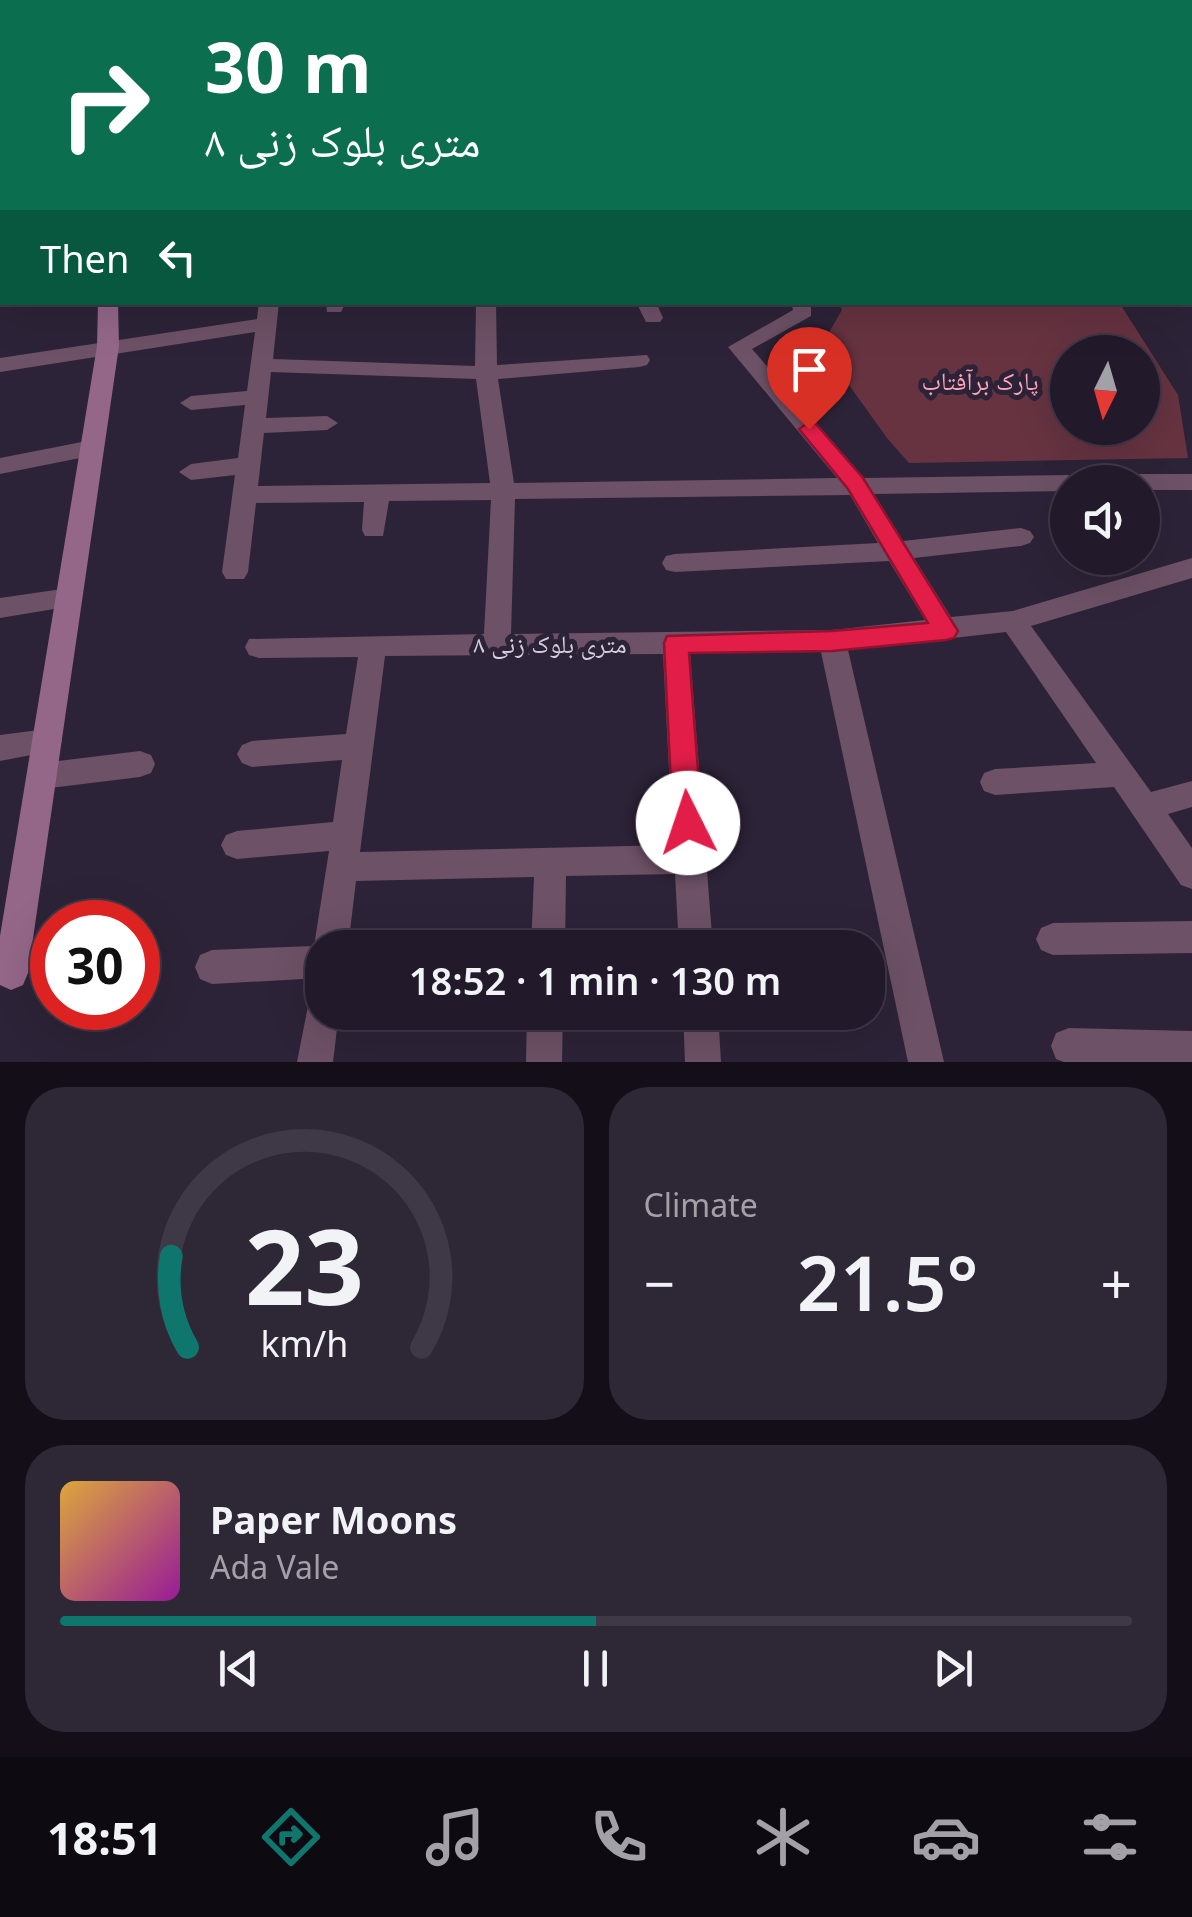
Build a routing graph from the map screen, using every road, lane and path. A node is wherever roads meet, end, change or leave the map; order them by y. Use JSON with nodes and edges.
{"nodes":[{"id":1,"x":108,"y":305,"type":"edge"},
{"id":2,"x":486,"y":305,"type":"edge"},
{"id":3,"x":802,"y":305,"type":"edge"},
{"id":4,"x":268,"y":313,"type":"edge"},
{"id":5,"x":108,"y":346,"type":"junction"},
{"id":6,"x":640,"y":360,"type":"dead end"},
{"id":7,"x":261,"y":364,"type":"junction"},
{"id":8,"x":0,"y":365,"type":"edge"},
{"id":9,"x":486,"y":373,"type":"junction"},
{"id":10,"x":258,"y":397,"type":"junction"},
{"id":11,"x":191,"y":402,"type":"dead end"},
{"id":12,"x":327,"y":423,"type":"dead end"},
{"id":13,"x":254,"y":426,"type":"junction"},
{"id":14,"x":92,"y":448,"type":"junction"},
{"id":15,"x":249,"y":465,"type":"junction"},
{"id":16,"x":0,"y":466,"type":"edge"},
{"id":17,"x":191,"y":472,"type":"dead end"},
{"id":18,"x":1160,"y":482,"type":"edge"},
{"id":19,"x":1192,"y":482,"type":"edge"},
{"id":20,"x":1050,"y":483,"type":"edge"},
{"id":21,"x":856,"y":484,"type":"junction"},
{"id":22,"x":502,"y":492,"type":"junction"},
{"id":23,"x":377,"y":494,"type":"junction"},
{"id":24,"x":245,"y":496,"type":"junction"},
{"id":25,"x":374,"y":530,"type":"dead end"},
{"id":26,"x":1020,"y":537,"type":"dead end"},
{"id":27,"x":897,"y":551,"type":"junction"},
{"id":28,"x":674,"y":563,"type":"dead end"},
{"id":29,"x":1192,"y":568,"type":"edge"},
{"id":30,"x":235,"y":572,"type":"dead end"},
{"id":31,"x":69,"y":598,"type":"junction"},
{"id":32,"x":0,"y":608,"type":"edge"},
{"id":33,"x":1013,"y":621,"type":"junction"},
{"id":34,"x":946,"y":631,"type":"junction"},
{"id":35,"x":832,"y":641,"type":"junction"},
{"id":36,"x":676,"y":643,"type":"junction"},
{"id":37,"x":497,"y":644,"type":"junction"},
{"id":38,"x":372,"y":646,"type":"junction"},
{"id":39,"x":259,"y":647,"type":"dead end"},
{"id":40,"x":47,"y":741,"type":"junction"},
{"id":41,"x":359,"y":746,"type":"junction"},
{"id":42,"x":0,"y":748,"type":"edge"},
{"id":43,"x":252,"y":754,"type":"dead end"},
{"id":44,"x":140,"y":764,"type":"dead end"},
{"id":45,"x":1121,"y":774,"type":"junction"},
{"id":46,"x":42,"y":776,"type":"junction"},
{"id":47,"x":995,"y":782,"type":"dead end"},
{"id":48,"x":1192,"y":794,"type":"edge"},
{"id":49,"x":1145,"y":808,"type":"junction"},
{"id":50,"x":236,"y":845,"type":"dead end"},
{"id":51,"x":344,"y":851,"type":"junction"},
{"id":52,"x":690,"y":859,"type":"junction"},
{"id":53,"x":550,"y":862,"type":"junction"},
{"id":54,"x":1192,"y":874,"type":"edge"},
{"id":55,"x":333,"y":930,"type":"edge"},
{"id":56,"x":548,"y":930,"type":"edge"},
{"id":57,"x":695,"y":930,"type":"edge"},
{"id":58,"x":1192,"y":938,"type":"edge"},
{"id":59,"x":1053,"y":939,"type":"dead end"},
{"id":60,"x":305,"y":963,"type":"edge"},
{"id":61,"x":212,"y":967,"type":"dead end"},
{"id":62,"x":6,"y":973,"type":"edge"},
{"id":63,"x":319,"y":1030,"type":"edge"},
{"id":64,"x":545,"y":1030,"type":"edge"},
{"id":65,"x":701,"y":1030,"type":"edge"},
{"id":66,"x":1070,"y":1046,"type":"dead end"},
{"id":67,"x":1192,"y":1048,"type":"edge"},
{"id":68,"x":315,"y":1062,"type":"edge"},
{"id":69,"x":544,"y":1062,"type":"edge"},
{"id":70,"x":703,"y":1062,"type":"edge"},
{"id":71,"x":926,"y":1062,"type":"edge"}],
"edges":[{"from":1,"to":5,"type":"street"},
{"from":2,"to":9,"type":"street"},
{"from":3,"to":21,"type":"street"},
{"from":4,"to":5,"type":"street"},
{"from":4,"to":7,"type":"street"},
{"from":5,"to":8,"type":"street"},
{"from":5,"to":14,"type":"street"},
{"from":6,"to":9,"type":"street"},
{"from":7,"to":9,"type":"street"},
{"from":7,"to":10,"type":"street"},
{"from":9,"to":22,"type":"street"},
{"from":10,"to":11,"type":"street"},
{"from":10,"to":13,"type":"street"},
{"from":12,"to":13,"type":"street"},
{"from":13,"to":15,"type":"street"},
{"from":14,"to":16,"type":"street"},
{"from":14,"to":31,"type":"street"},
{"from":15,"to":17,"type":"street"},
{"from":15,"to":24,"type":"street"},
{"from":18,"to":19,"type":"street"},
{"from":20,"to":21,"type":"street"},
{"from":21,"to":22,"type":"street"},
{"from":21,"to":27,"type":"street"},
{"from":22,"to":23,"type":"street"},
{"from":22,"to":37,"type":"street"},
{"from":23,"to":24,"type":"street"},
{"from":23,"to":25,"type":"street"},
{"from":24,"to":30,"type":"street"},
{"from":26,"to":27,"type":"street"},
{"from":27,"to":28,"type":"street"},
{"from":27,"to":34,"type":"street"},
{"from":29,"to":33,"type":"street","name":"۸ متری بلوک زنی"},
{"from":31,"to":32,"type":"street"},
{"from":31,"to":40,"type":"street"},
{"from":33,"to":34,"type":"street","name":"۸ متری بلوک زنی"},
{"from":33,"to":45,"type":"street"},
{"from":34,"to":35,"type":"street","name":"۸ متری بلوک زنی"},
{"from":35,"to":36,"type":"street","name":"۸ متری بلوک زنی"},
{"from":35,"to":71,"type":"street"},
{"from":36,"to":37,"type":"street","name":"۸ متری بلوک زنی"},
{"from":36,"to":52,"type":"street"},
{"from":37,"to":38,"type":"street","name":"۸ متری بلوک زنی"},
{"from":38,"to":39,"type":"street","name":"۸ متری بلوک زنی"},
{"from":38,"to":41,"type":"street"},
{"from":40,"to":42,"type":"street"},
{"from":40,"to":46,"type":"street"},
{"from":41,"to":43,"type":"street"},
{"from":41,"to":51,"type":"street"},
{"from":44,"to":46,"type":"street"},
{"from":45,"to":47,"type":"street"},
{"from":45,"to":49,"type":"street"},
{"from":46,"to":62,"type":"street"},
{"from":48,"to":49,"type":"street"},
{"from":49,"to":54,"type":"street"},
{"from":50,"to":51,"type":"street"},
{"from":51,"to":53,"type":"street"},
{"from":51,"to":55,"type":"street"},
{"from":52,"to":53,"type":"street"},
{"from":52,"to":57,"type":"street"},
{"from":53,"to":56,"type":"street"},
{"from":58,"to":59,"type":"street"},
{"from":60,"to":61,"type":"street"},
{"from":63,"to":68,"type":"street"},
{"from":64,"to":69,"type":"street"},
{"from":65,"to":70,"type":"street"},
{"from":66,"to":67,"type":"street"}]}
